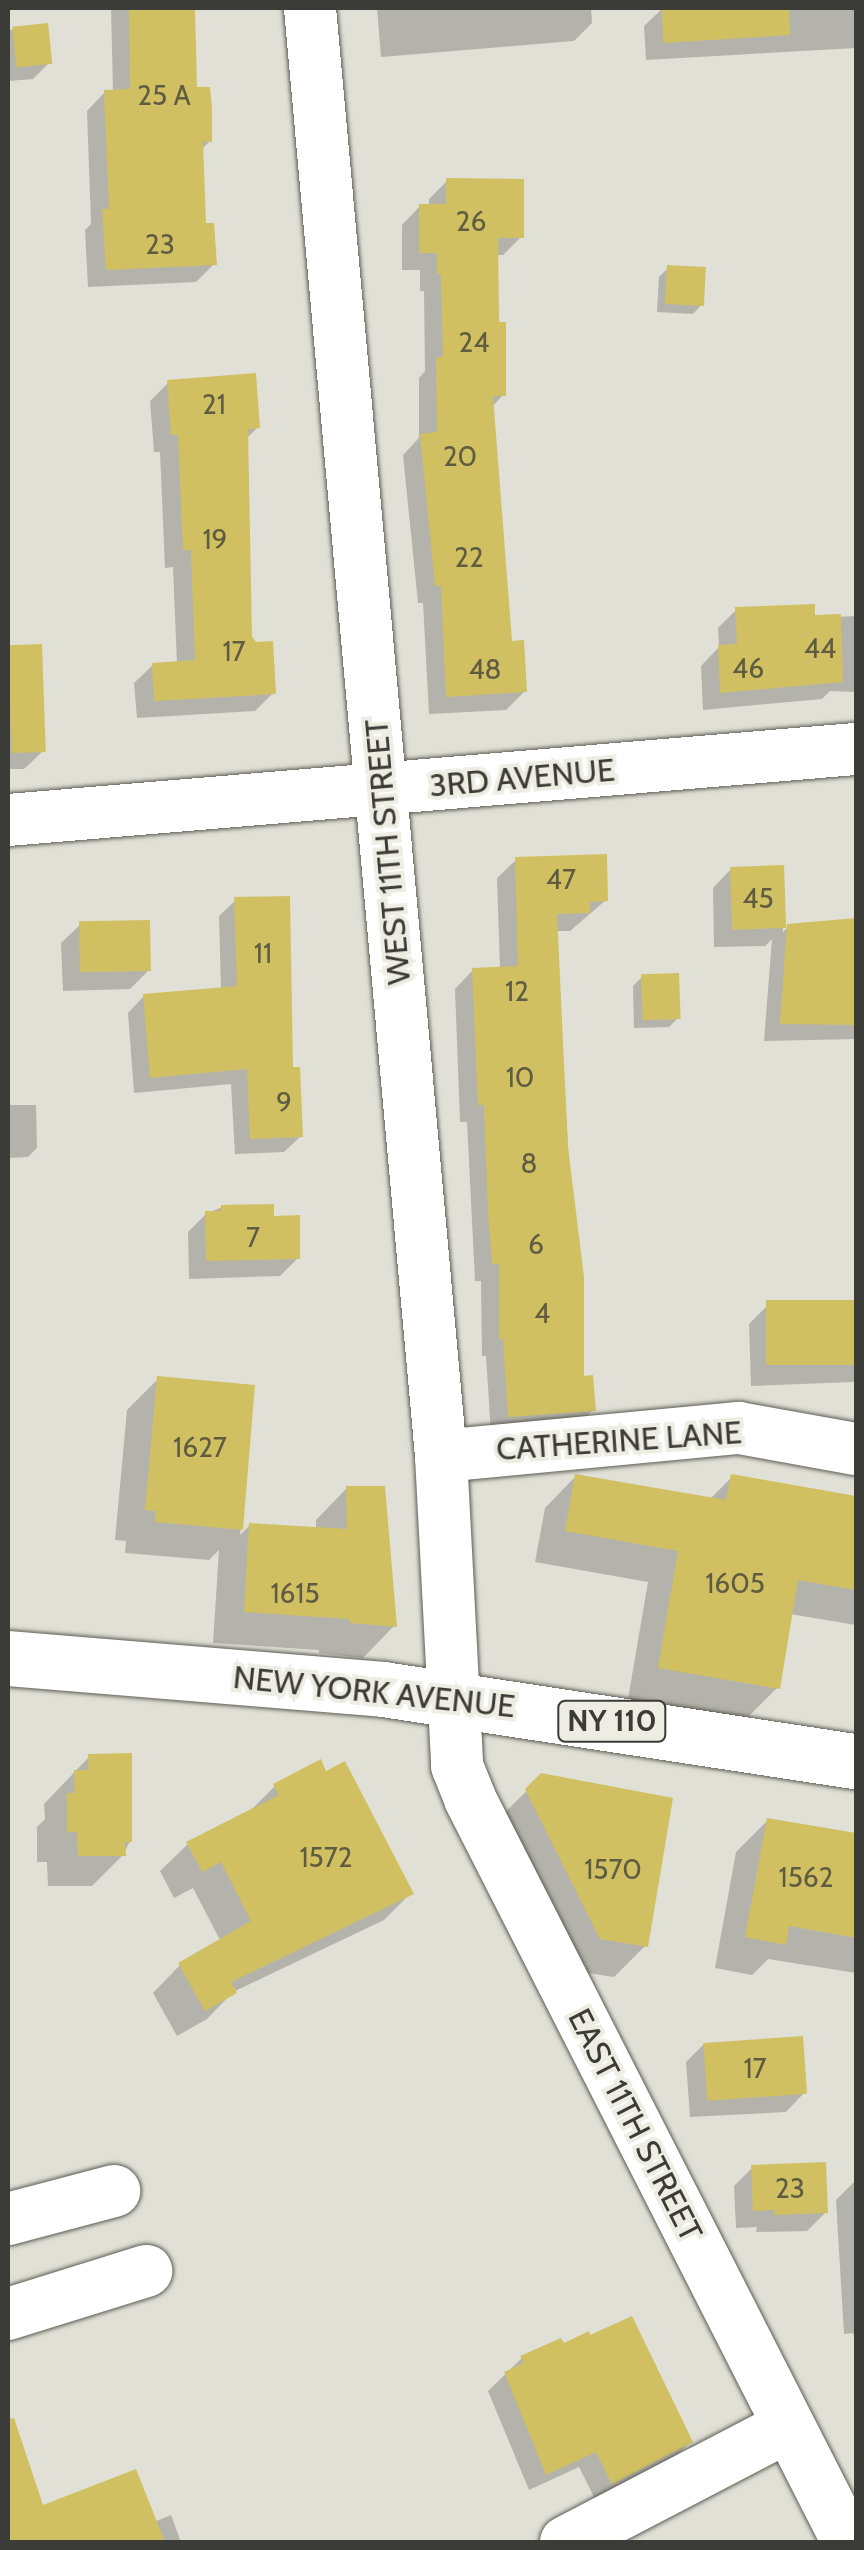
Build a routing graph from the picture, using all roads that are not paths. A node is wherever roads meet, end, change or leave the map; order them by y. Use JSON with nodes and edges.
{"nodes":[{"id":1,"x":310,"y":8,"type":"edge"},
{"id":2,"x":856,"y":749,"type":"edge"},
{"id":3,"x":383,"y":792,"type":"junction"},
{"id":4,"x":8,"y":820,"type":"edge"},
{"id":5,"x":856,"y":1448,"type":"edge"},
{"id":6,"x":440,"y":1456,"type":"junction"},
{"id":7,"x":8,"y":1658,"type":"edge"},
{"id":8,"x":455,"y":1698,"type":"junction"},
{"id":9,"x":856,"y":1761,"type":"edge"},
{"id":10,"x":114,"y":2191,"type":"dead end"},
{"id":11,"x":8,"y":2218,"type":"edge"},
{"id":12,"x":146,"y":2271,"type":"dead end"},
{"id":13,"x":8,"y":2314,"type":"edge"},
{"id":14,"x":787,"y":2427,"type":"junction"},
{"id":15,"x":566,"y":2542,"type":"edge"},
{"id":16,"x":848,"y":2542,"type":"edge"}],
"edges":[{"from":1,"to":3,"type":"street","name":"WEST 11TH STREET"},
{"from":2,"to":3,"type":"street","name":"3RD AVENUE"},
{"from":3,"to":4,"type":"street","name":"3RD AVENUE"},
{"from":3,"to":6,"type":"street","name":"WEST 11TH STREET"},
{"from":5,"to":6,"type":"street","name":"CATHERINE LANE"},
{"from":6,"to":8,"type":"street","name":"WEST 11TH STREET"},
{"from":7,"to":8,"type":"main road","name":"NEW YORK AVENUE","number":"NY 110"},
{"from":8,"to":9,"type":"main road","name":"NEW YORK AVENUE","number":"NY 110"},
{"from":8,"to":14,"type":"street","name":"EAST 11TH STREET"},
{"from":10,"to":11,"type":"street"},
{"from":12,"to":13,"type":"street"},
{"from":14,"to":15,"type":"street"},
{"from":14,"to":16,"type":"street","name":"EAST 11TH STREET"}]}
